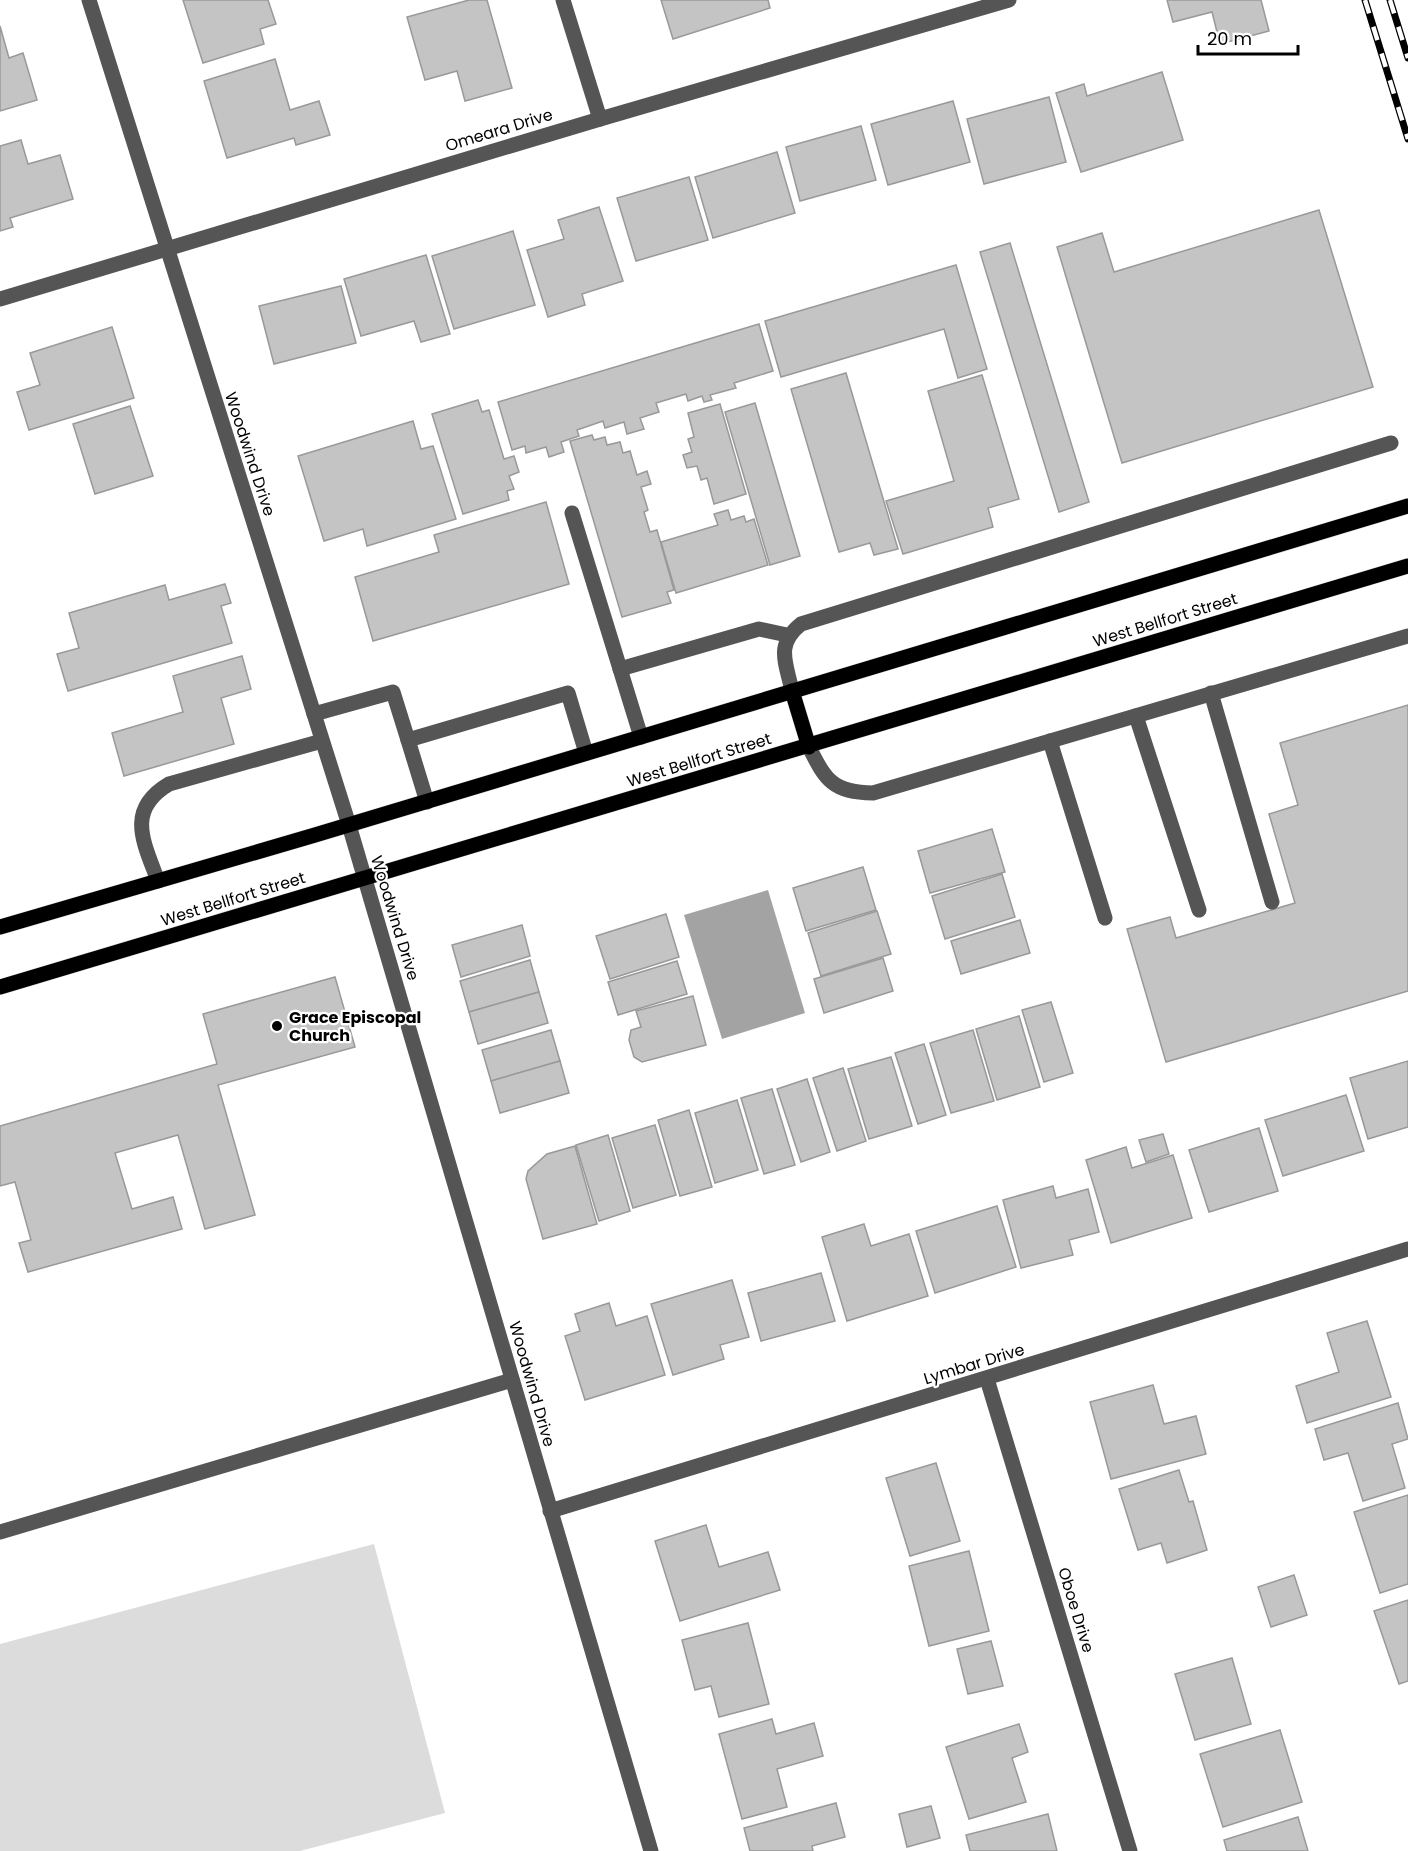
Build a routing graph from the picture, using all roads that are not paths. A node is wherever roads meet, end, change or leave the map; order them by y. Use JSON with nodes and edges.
{"nodes":[{"id":1,"x":89,"y":0,"type":"edge"},
{"id":2,"x":563,"y":0,"type":"edge"},
{"id":3,"x":1009,"y":0,"type":"edge"},
{"id":4,"x":600,"y":118,"type":"junction"},
{"id":5,"x":166,"y":249,"type":"junction"},
{"id":6,"x":0,"y":299,"type":"edge"},
{"id":7,"x":1391,"y":443,"type":"dead end"},
{"id":8,"x":1408,"y":506,"type":"edge"},
{"id":9,"x":572,"y":513,"type":"dead end"},
{"id":10,"x":1408,"y":566,"type":"edge"},
{"id":11,"x":787,"y":635,"type":"junction"},
{"id":12,"x":1408,"y":636,"type":"edge"},
{"id":13,"x":620,"y":669,"type":"junction"},
{"id":14,"x":792,"y":691,"type":"junction"},
{"id":15,"x":1211,"y":693,"type":"junction"},
{"id":16,"x":314,"y":714,"type":"junction"},
{"id":17,"x":1136,"y":716,"type":"junction"},
{"id":18,"x":641,"y":736,"type":"junction"},
{"id":19,"x":408,"y":740,"type":"junction"},
{"id":20,"x":322,"y":741,"type":"junction"},
{"id":21,"x":1050,"y":741,"type":"junction"},
{"id":22,"x":808,"y":747,"type":"junction"},
{"id":23,"x":586,"y":753,"type":"junction"},
{"id":24,"x":427,"y":802,"type":"junction"},
{"id":25,"x":349,"y":825,"type":"junction"},
{"id":26,"x":365,"y":878,"type":"junction"},
{"id":27,"x":158,"y":882,"type":"junction"},
{"id":28,"x":1272,"y":902,"type":"dead end"},
{"id":29,"x":1198,"y":910,"type":"dead end"},
{"id":30,"x":1105,"y":918,"type":"dead end"},
{"id":31,"x":0,"y":927,"type":"edge"},
{"id":32,"x":0,"y":987,"type":"edge"},
{"id":33,"x":1408,"y":1249,"type":"edge"},
{"id":34,"x":987,"y":1379,"type":"junction"},
{"id":35,"x":512,"y":1380,"type":"junction"},
{"id":36,"x":550,"y":1511,"type":"junction"},
{"id":37,"x":0,"y":1532,"type":"edge"},
{"id":38,"x":651,"y":1851,"type":"edge"},
{"id":39,"x":1130,"y":1851,"type":"edge"}],
"edges":[{"from":1,"to":5,"type":"street","name":"Woodwind Drive"},
{"from":2,"to":4,"type":"street"},
{"from":3,"to":4,"type":"street","name":"Omeara Drive"},
{"from":4,"to":5,"type":"street","name":"Omeara Drive"},
{"from":5,"to":6,"type":"street","name":"Omeara Drive"},
{"from":5,"to":16,"type":"street","name":"Woodwind Drive"},
{"from":7,"to":11,"type":"street"},
{"from":8,"to":14,"type":"main road"},
{"from":9,"to":13,"type":"street"},
{"from":10,"to":22,"type":"main road","name":"West Bellfort Street"},
{"from":11,"to":13,"type":"street"},
{"from":11,"to":14,"type":"street"},
{"from":12,"to":15,"type":"street"},
{"from":13,"to":18,"type":"street"},
{"from":14,"to":18,"type":"main road"},
{"from":14,"to":22,"type":"main road"},
{"from":15,"to":17,"type":"street"},
{"from":15,"to":28,"type":"street"},
{"from":16,"to":19,"type":"street"},
{"from":16,"to":20,"type":"street","name":"Woodwind Drive"},
{"from":17,"to":21,"type":"street"},
{"from":17,"to":29,"type":"street"},
{"from":18,"to":23,"type":"main road"},
{"from":19,"to":23,"type":"street"},
{"from":19,"to":24,"type":"street"},
{"from":20,"to":25,"type":"street","name":"Woodwind Drive"},
{"from":20,"to":27,"type":"street"},
{"from":21,"to":22,"type":"street"},
{"from":21,"to":30,"type":"street"},
{"from":22,"to":26,"type":"main road","name":"West Bellfort Street"},
{"from":23,"to":24,"type":"main road"},
{"from":24,"to":25,"type":"main road"},
{"from":25,"to":26,"type":"street","name":"Woodwind Drive"},
{"from":25,"to":27,"type":"main road"},
{"from":26,"to":32,"type":"main road","name":"West Bellfort Street"},
{"from":26,"to":35,"type":"street","name":"Woodwind Drive"},
{"from":27,"to":31,"type":"main road"},
{"from":33,"to":34,"type":"street","name":"Lymbar Drive"},
{"from":34,"to":36,"type":"street","name":"Lymbar Drive"},
{"from":34,"to":39,"type":"street","name":"Oboe Drive"},
{"from":35,"to":36,"type":"street","name":"Woodwind Drive"},
{"from":35,"to":37,"type":"street"},
{"from":36,"to":38,"type":"street","name":"Woodwind Drive"}]}
